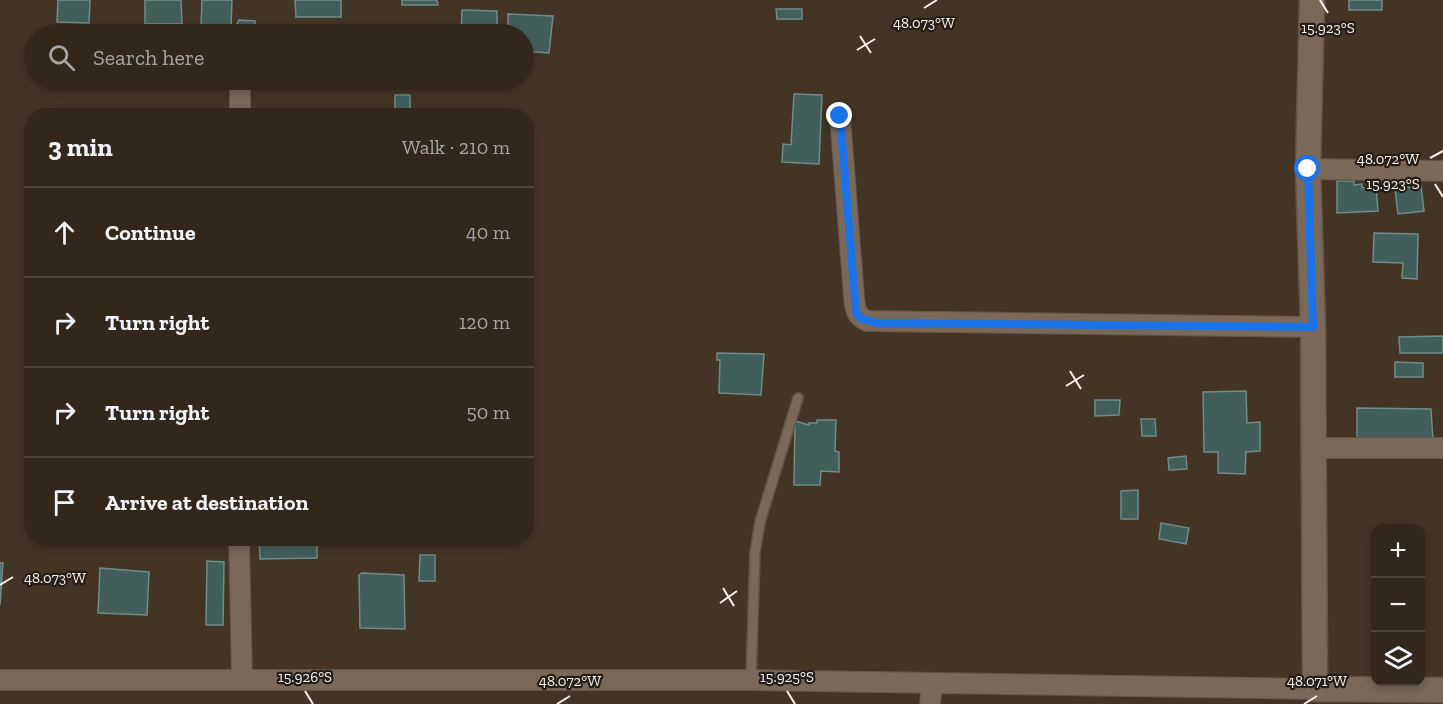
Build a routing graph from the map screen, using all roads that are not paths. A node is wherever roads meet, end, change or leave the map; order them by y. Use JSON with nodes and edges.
{"nodes":[{"id":1,"x":1312,"y":0,"type":"edge"},
{"id":2,"x":240,"y":90,"type":"edge"},
{"id":3,"x":240,"y":108,"type":"edge"},
{"id":4,"x":840,"y":116,"type":"dead end"},
{"id":5,"x":1308,"y":169,"type":"junction"},
{"id":6,"x":1443,"y":171,"type":"edge"},
{"id":7,"x":1313,"y":327,"type":"junction"},
{"id":8,"x":798,"y":398,"type":"dead end"},
{"id":9,"x":1314,"y":448,"type":"junction"},
{"id":10,"x":1443,"y":448,"type":"edge"},
{"id":11,"x":239,"y":546,"type":"edge"},
{"id":12,"x":0,"y":680,"type":"edge"},
{"id":13,"x":242,"y":680,"type":"junction"},
{"id":14,"x":751,"y":680,"type":"junction"},
{"id":15,"x":932,"y":683,"type":"junction"},
{"id":16,"x":1315,"y":689,"type":"junction"},
{"id":17,"x":1443,"y":690,"type":"edge"},
{"id":18,"x":930,"y":704,"type":"edge"}],
"edges":[{"from":1,"to":5,"type":"street"},
{"from":2,"to":3,"type":"street"},
{"from":4,"to":7,"type":"street"},
{"from":5,"to":6,"type":"street"},
{"from":5,"to":7,"type":"street"},
{"from":7,"to":9,"type":"street"},
{"from":8,"to":14,"type":"lane"},
{"from":9,"to":10,"type":"street"},
{"from":9,"to":16,"type":"street"},
{"from":11,"to":13,"type":"street"},
{"from":12,"to":13,"type":"street"},
{"from":13,"to":14,"type":"street"},
{"from":14,"to":15,"type":"street"},
{"from":15,"to":16,"type":"street"},
{"from":15,"to":18,"type":"street"},
{"from":16,"to":17,"type":"street"}]}
